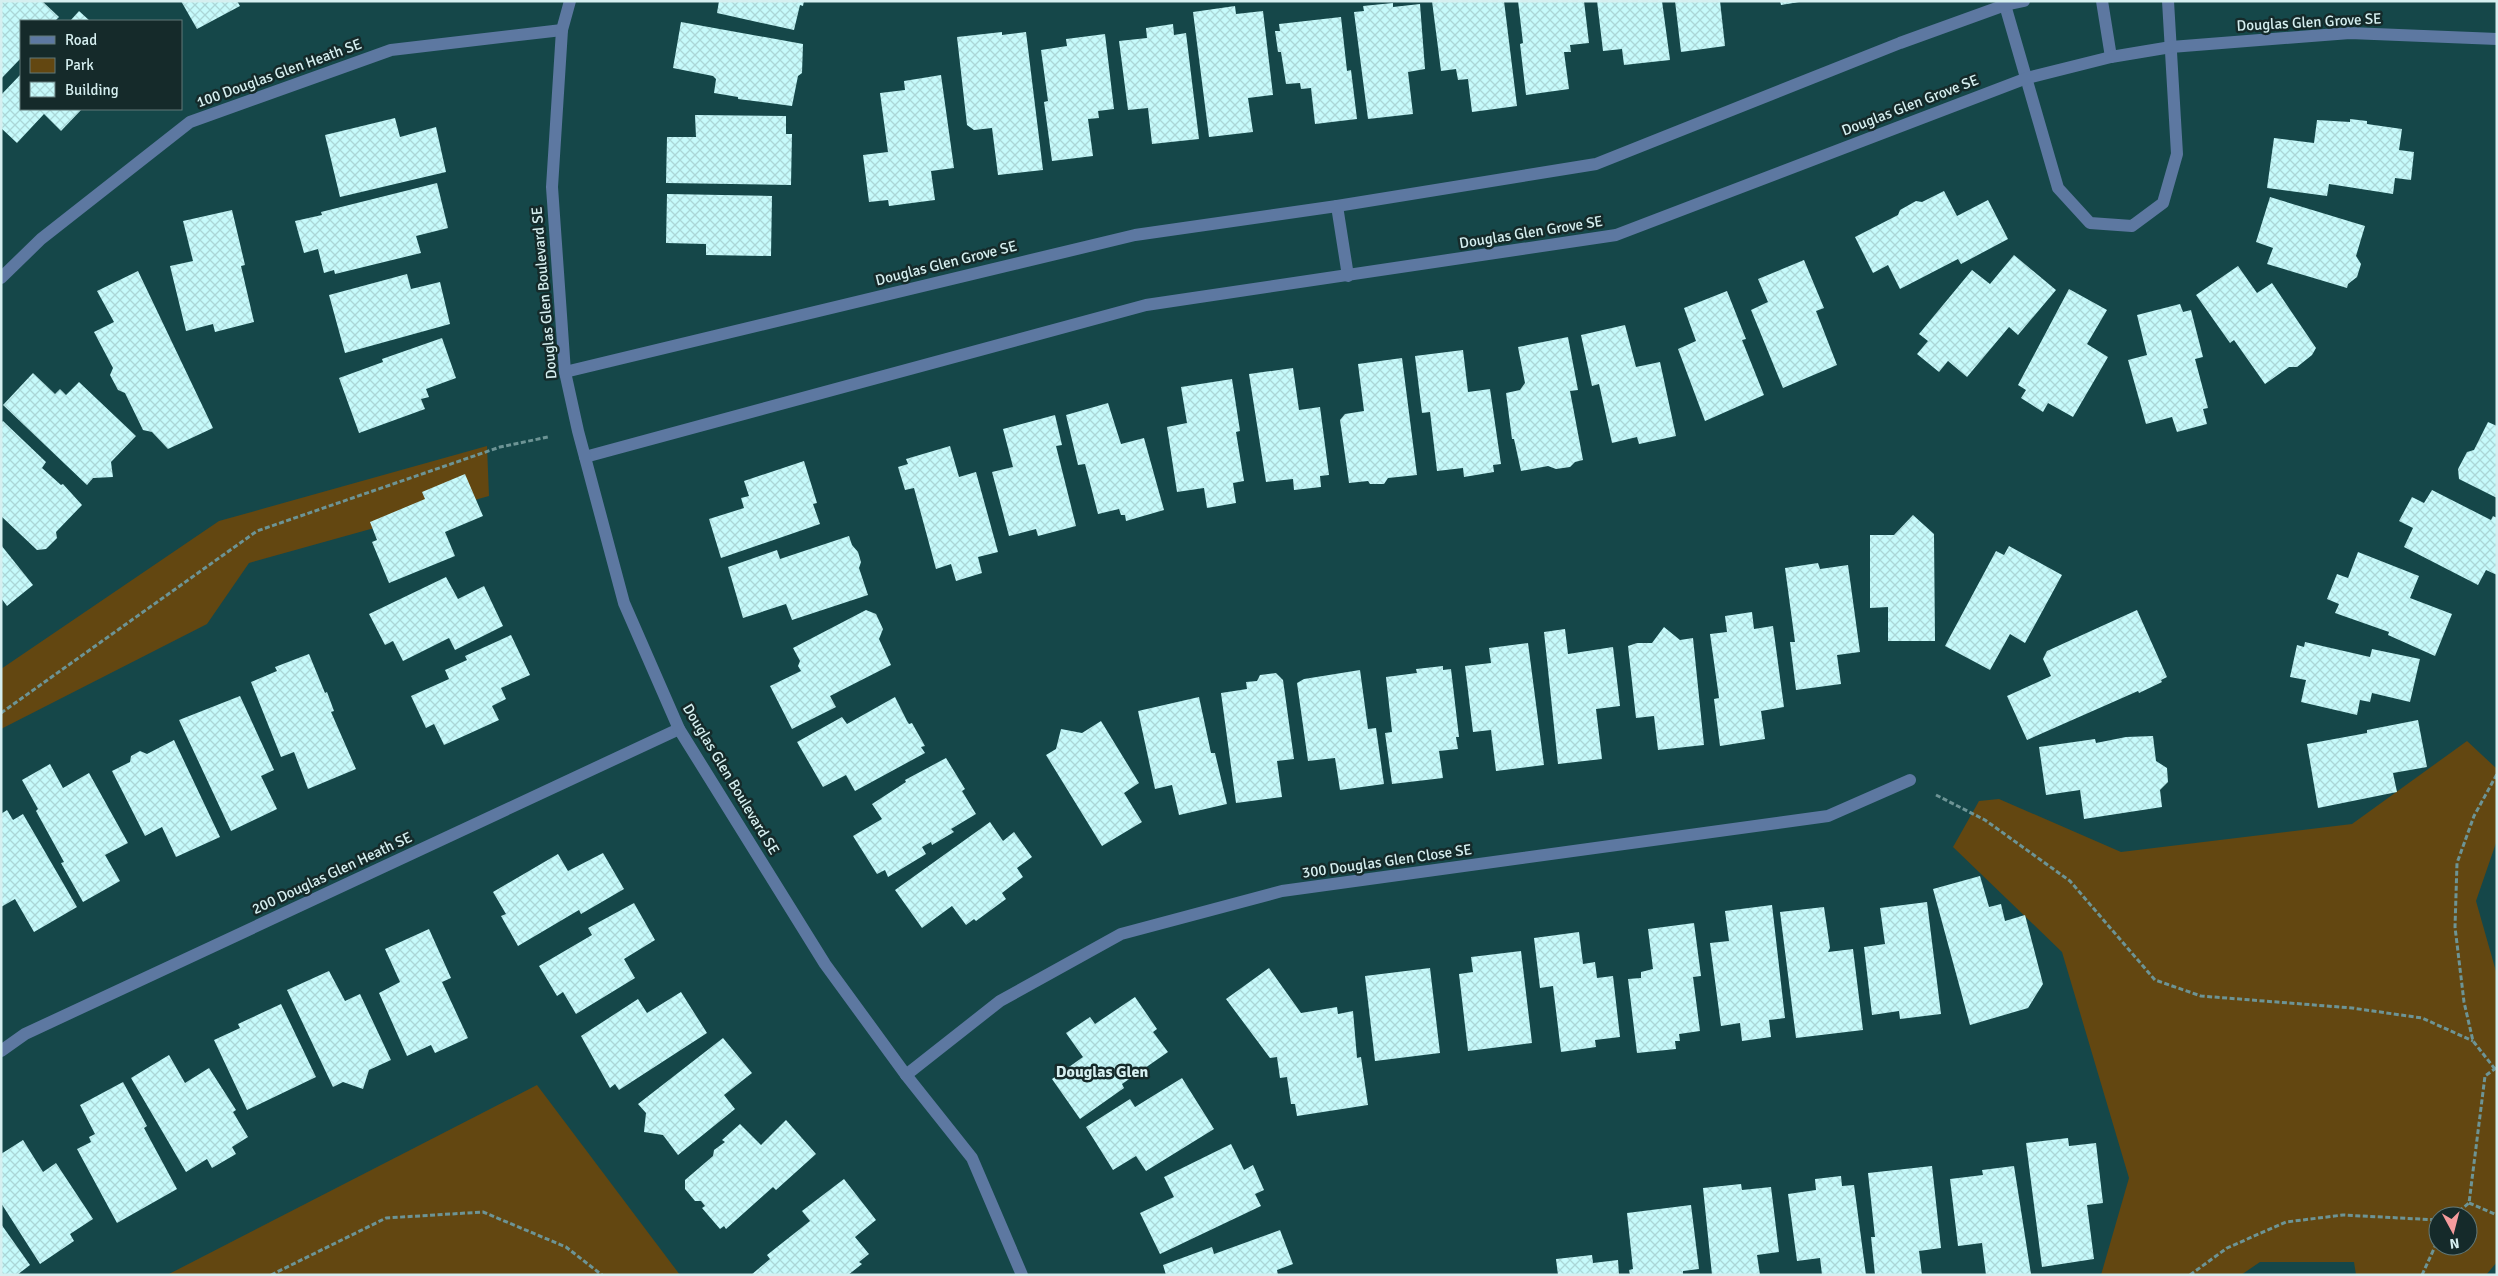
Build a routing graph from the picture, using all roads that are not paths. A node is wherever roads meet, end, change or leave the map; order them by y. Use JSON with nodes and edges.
{"nodes":[{"id":1,"x":570,"y":1,"type":"edge"},
{"id":2,"x":2024,"y":1,"type":"edge"},
{"id":3,"x":2102,"y":1,"type":"edge"},
{"id":4,"x":2168,"y":1,"type":"edge"},
{"id":5,"x":2005,"y":5,"type":"junction"},
{"id":6,"x":562,"y":30,"type":"junction"},
{"id":7,"x":2497,"y":39,"type":"edge"},
{"id":8,"x":2171,"y":47,"type":"junction"},
{"id":9,"x":2111,"y":57,"type":"junction"},
{"id":10,"x":2027,"y":78,"type":"junction"},
{"id":11,"x":1337,"y":206,"type":"junction"},
{"id":12,"x":1348,"y":276,"type":"junction"},
{"id":13,"x":1,"y":278,"type":"edge"},
{"id":14,"x":565,"y":372,"type":"junction"},
{"id":15,"x":585,"y":457,"type":"junction"},
{"id":16,"x":679,"y":729,"type":"junction"},
{"id":17,"x":1910,"y":780,"type":"road end"},
{"id":18,"x":1,"y":1051,"type":"edge"},
{"id":19,"x":906,"y":1075,"type":"junction"},
{"id":20,"x":1022,"y":1275,"type":"edge"}],
"edges":[{"from":1,"to":6,"type":"street","name":"Douglas Glen Boulevard SE"},
{"from":2,"to":5,"type":"street","name":"Douglas Glen Grove SE"},
{"from":3,"to":9,"type":"street"},
{"from":4,"to":8,"type":"street"},
{"from":5,"to":10,"type":"street"},
{"from":5,"to":11,"type":"street","name":"Douglas Glen Grove SE"},
{"from":6,"to":13,"type":"street","name":"100 Douglas Glen Heath SE"},
{"from":6,"to":14,"type":"street","name":"Douglas Glen Boulevard SE"},
{"from":7,"to":8,"type":"street","name":"Douglas Glen Grove SE"},
{"from":8,"to":9,"type":"street","name":"Douglas Glen Grove SE"},
{"from":8,"to":10,"type":"street"},
{"from":9,"to":10,"type":"street","name":"Douglas Glen Grove SE"},
{"from":10,"to":12,"type":"street","name":"Douglas Glen Grove SE"},
{"from":11,"to":12,"type":"street"},
{"from":11,"to":14,"type":"street","name":"Douglas Glen Grove SE"},
{"from":12,"to":15,"type":"street","name":"Douglas Glen Grove SE"},
{"from":14,"to":15,"type":"street","name":"Douglas Glen Boulevard SE"},
{"from":15,"to":16,"type":"street","name":"Douglas Glen Boulevard SE"},
{"from":16,"to":18,"type":"street","name":"200 Douglas Glen Heath SE"},
{"from":16,"to":19,"type":"street","name":"Douglas Glen Boulevard SE"},
{"from":17,"to":19,"type":"street","name":"300 Douglas Glen Close SE"},
{"from":19,"to":20,"type":"street","name":"Douglas Glen Boulevard SE"}]}
